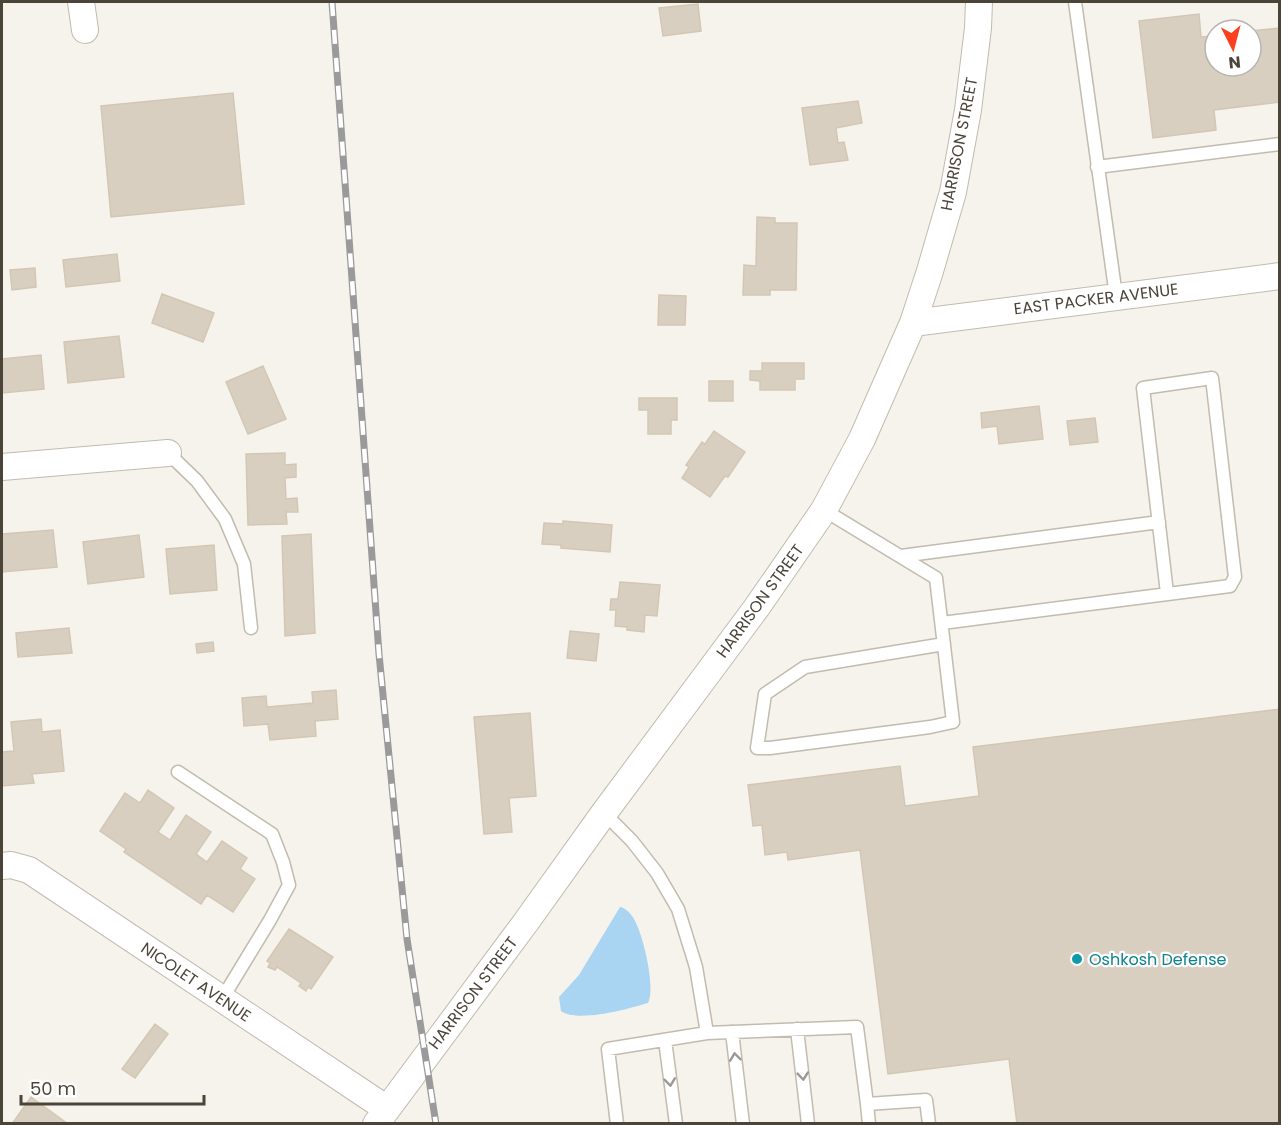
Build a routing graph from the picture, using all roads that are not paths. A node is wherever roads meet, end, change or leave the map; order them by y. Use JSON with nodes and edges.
{"nodes":[{"id":1,"x":81,"y":2,"type":"edge"},
{"id":2,"x":979,"y":2,"type":"edge"},
{"id":3,"x":1075,"y":2,"type":"edge"},
{"id":4,"x":85,"y":30,"type":"dead end"},
{"id":5,"x":1280,"y":144,"type":"edge"},
{"id":6,"x":1098,"y":166,"type":"junction"},
{"id":7,"x":1280,"y":276,"type":"edge"},
{"id":8,"x":1116,"y":296,"type":"junction"},
{"id":9,"x":913,"y":323,"type":"junction"},
{"id":10,"x":168,"y":453,"type":"joint"},
{"id":11,"x":2,"y":467,"type":"edge"},
{"id":12,"x":824,"y":510,"type":"junction"},
{"id":13,"x":1159,"y":522,"type":"junction"},
{"id":14,"x":901,"y":556,"type":"junction"},
{"id":15,"x":1167,"y":593,"type":"junction"},
{"id":16,"x":942,"y":622,"type":"junction"},
{"id":17,"x":251,"y":628,"type":"dead end"},
{"id":18,"x":944,"y":644,"type":"junction"},
{"id":19,"x":178,"y":772,"type":"dead end"},
{"id":20,"x":604,"y":813,"type":"junction"},
{"id":21,"x":2,"y":866,"type":"edge"},
{"id":22,"x":222,"y":999,"type":"junction"},
{"id":23,"x":798,"y":1029,"type":"junction"},
{"id":24,"x":732,"y":1032,"type":"junction"},
{"id":25,"x":707,"y":1033,"type":"junction"},
{"id":26,"x":664,"y":1040,"type":"junction"},
{"id":27,"x":867,"y":1104,"type":"junction"},
{"id":28,"x":381,"y":1116,"type":"edge"},
{"id":29,"x":617,"y":1124,"type":"edge"},
{"id":30,"x":675,"y":1124,"type":"edge"},
{"id":31,"x":743,"y":1124,"type":"edge"},
{"id":32,"x":808,"y":1124,"type":"edge"},
{"id":33,"x":869,"y":1124,"type":"edge"},
{"id":34,"x":929,"y":1124,"type":"edge"}],
"edges":[{"from":1,"to":4,"type":"street"},
{"from":2,"to":9,"type":"street","name":"HARRISON STREET"},
{"from":3,"to":6,"type":"lane"},
{"from":5,"to":6,"type":"lane"},
{"from":6,"to":8,"type":"lane"},
{"from":7,"to":8,"type":"street","name":"EAST PACKER AVENUE"},
{"from":8,"to":9,"type":"street","name":"EAST PACKER AVENUE"},
{"from":9,"to":12,"type":"street","name":"HARRISON STREET"},
{"from":10,"to":11,"type":"street"},
{"from":10,"to":17,"type":"lane"},
{"from":12,"to":14,"type":"lane"},
{"from":12,"to":20,"type":"street","name":"HARRISON STREET"},
{"from":13,"to":14,"type":"lane"},
{"from":13,"to":15,"type":"lane"},
{"from":13,"to":15,"type":"lane"},
{"from":14,"to":16,"type":"lane"},
{"from":15,"to":16,"type":"lane"},
{"from":16,"to":18,"type":"lane"},
{"from":18,"to":18,"type":"lane"},
{"from":19,"to":22,"type":"lane"},
{"from":20,"to":25,"type":"lane"},
{"from":20,"to":28,"type":"street","name":"HARRISON STREET"},
{"from":21,"to":22,"type":"street","name":"NICOLET AVENUE"},
{"from":22,"to":28,"type":"street","name":"NICOLET AVENUE"},
{"from":23,"to":24,"type":"lane"},
{"from":23,"to":27,"type":"lane"},
{"from":23,"to":32,"type":"lane","one_way":true},
{"from":24,"to":25,"type":"lane"},
{"from":31,"to":24,"type":"lane","one_way":true},
{"from":25,"to":26,"type":"lane"},
{"from":26,"to":29,"type":"lane"},
{"from":26,"to":30,"type":"lane","one_way":true},
{"from":27,"to":33,"type":"lane"},
{"from":27,"to":34,"type":"lane"}]}
